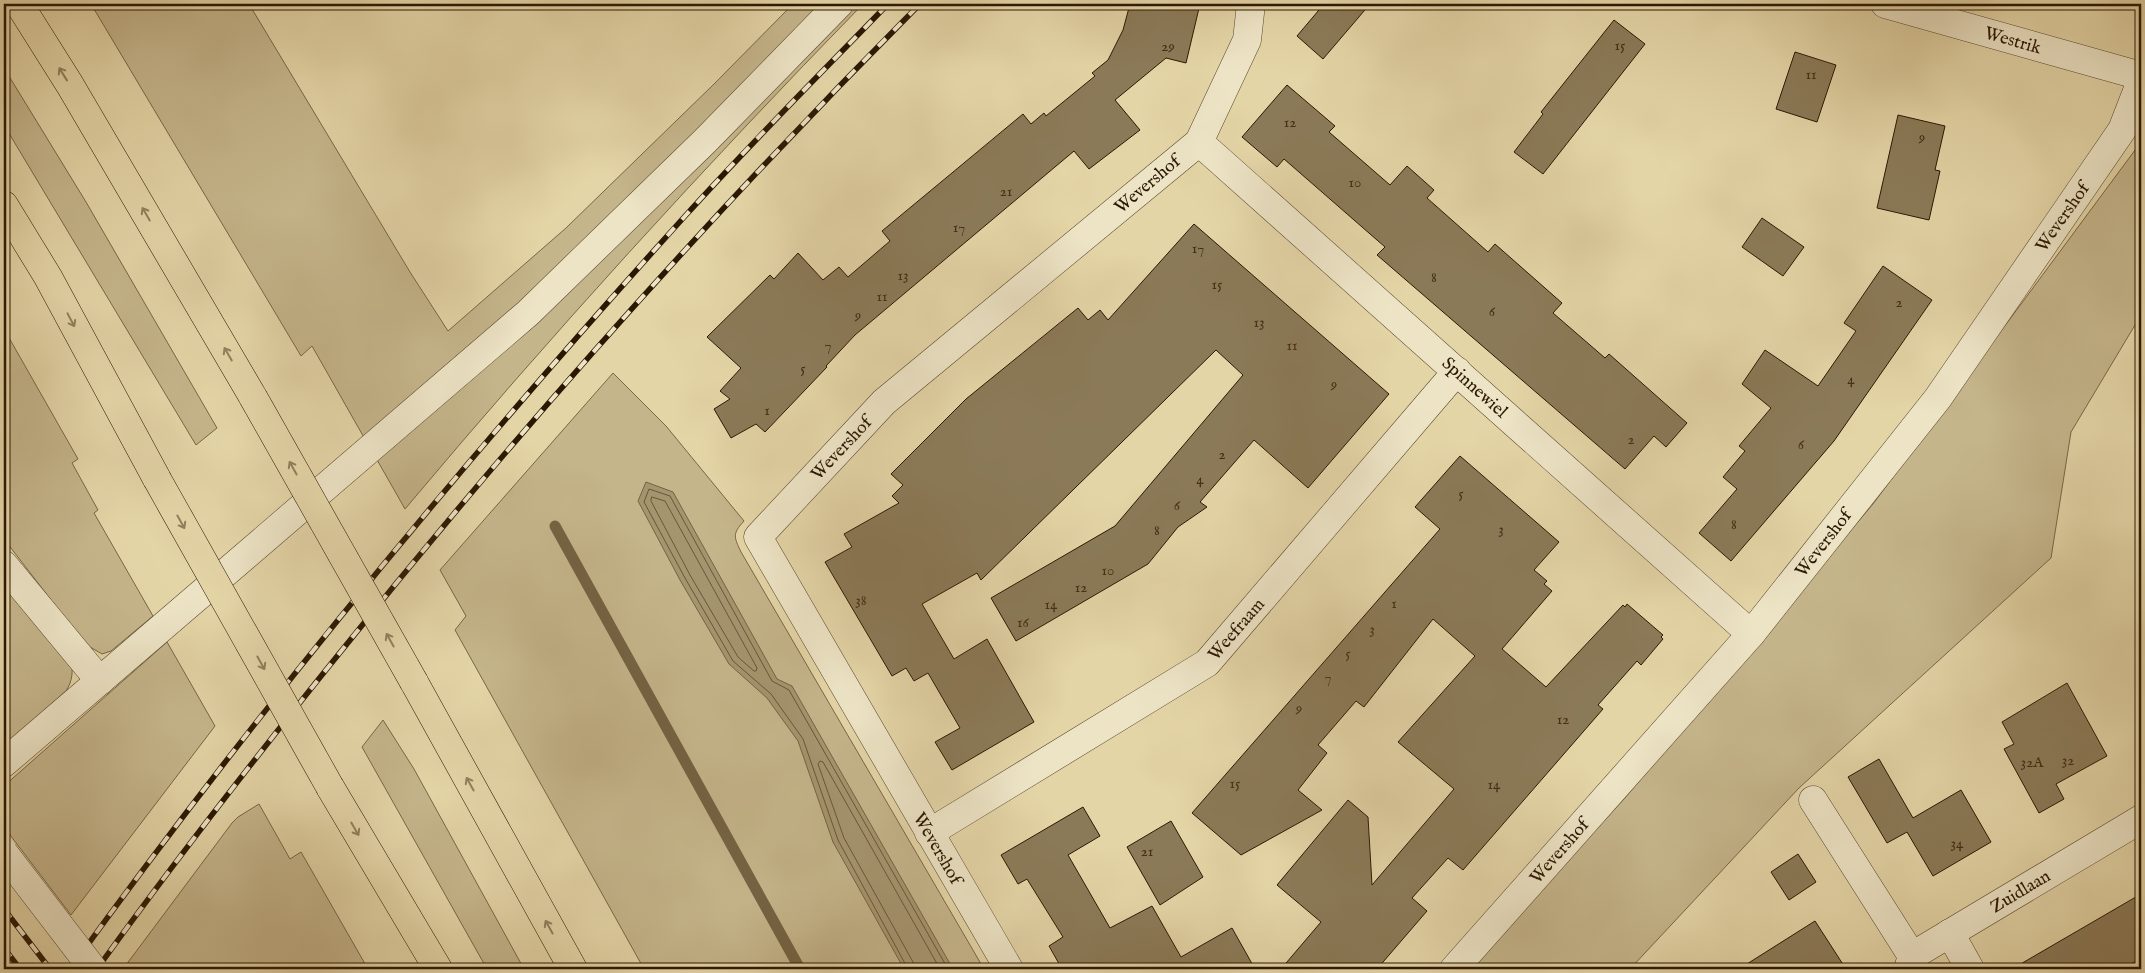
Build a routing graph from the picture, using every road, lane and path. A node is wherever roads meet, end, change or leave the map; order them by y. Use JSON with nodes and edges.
{"nodes":[{"id":1,"x":19,"y":4,"type":"edge"},
{"id":2,"x":839,"y":4,"type":"edge"},
{"id":3,"x":1251,"y":4,"type":"edge"},
{"id":4,"x":1885,"y":4,"type":"edge"},
{"id":5,"x":2141,"y":76,"type":"edge"},
{"id":6,"x":2141,"y":81,"type":"edge"},
{"id":7,"x":1199,"y":142,"type":"junction"},
{"id":8,"x":4,"y":205,"type":"edge"},
{"id":9,"x":4,"y":216,"type":"edge"},
{"id":10,"x":48,"y":277,"type":"junction"},
{"id":11,"x":1458,"y":371,"type":"junction"},
{"id":12,"x":4,"y":565,"type":"edge"},
{"id":13,"x":1751,"y":634,"type":"junction"},
{"id":14,"x":100,"y":681,"type":"junction"},
{"id":15,"x":4,"y":763,"type":"edge"},
{"id":16,"x":1813,"y":800,"type":"dead end"},
{"id":17,"x":2141,"y":819,"type":"edge"},
{"id":18,"x":929,"y":833,"type":"junction"},
{"id":19,"x":4,"y":853,"type":"edge"},
{"id":20,"x":1950,"y":933,"type":"junction"},
{"id":21,"x":1910,"y":963,"type":"edge"},
{"id":22,"x":93,"y":969,"type":"edge"},
{"id":23,"x":438,"y":969,"type":"edge"},
{"id":24,"x":572,"y":969,"type":"edge"},
{"id":25,"x":1009,"y":969,"type":"edge"},
{"id":26,"x":1454,"y":969,"type":"edge"},
{"id":27,"x":1970,"y":969,"type":"edge"}],
"edges":[{"from":24,"to":1,"type":"highway","one_way":true,"bridge":true},
{"from":2,"to":14,"type":"street"},
{"from":3,"to":7,"type":"street","name":"Wevershof"},
{"from":4,"to":5,"type":"street","name":"Westrik"},
{"from":6,"to":13,"type":"street","name":"Wevershof"},
{"from":7,"to":11,"type":"street","name":"Spinnewiel"},
{"from":7,"to":18,"type":"street","name":"Wevershof"},
{"from":8,"to":10,"type":"highway"},
{"from":9,"to":10,"type":"highway"},
{"from":10,"to":23,"type":"highway","one_way":true,"bridge":true},
{"from":11,"to":13,"type":"street","name":"Spinnewiel"},
{"from":11,"to":18,"type":"street","name":"Weefraam"},
{"from":12,"to":14,"type":"street"},
{"from":13,"to":26,"type":"street","name":"Wevershof"},
{"from":14,"to":15,"type":"street"},
{"from":16,"to":21,"type":"street"},
{"from":17,"to":20,"type":"street","name":"Zuidlaan"},
{"from":18,"to":25,"type":"street","name":"Wevershof"},
{"from":19,"to":22,"type":"street","bridge":true},
{"from":20,"to":21,"type":"street","name":"Zuidlaan"},
{"from":20,"to":27,"type":"street"}]}
